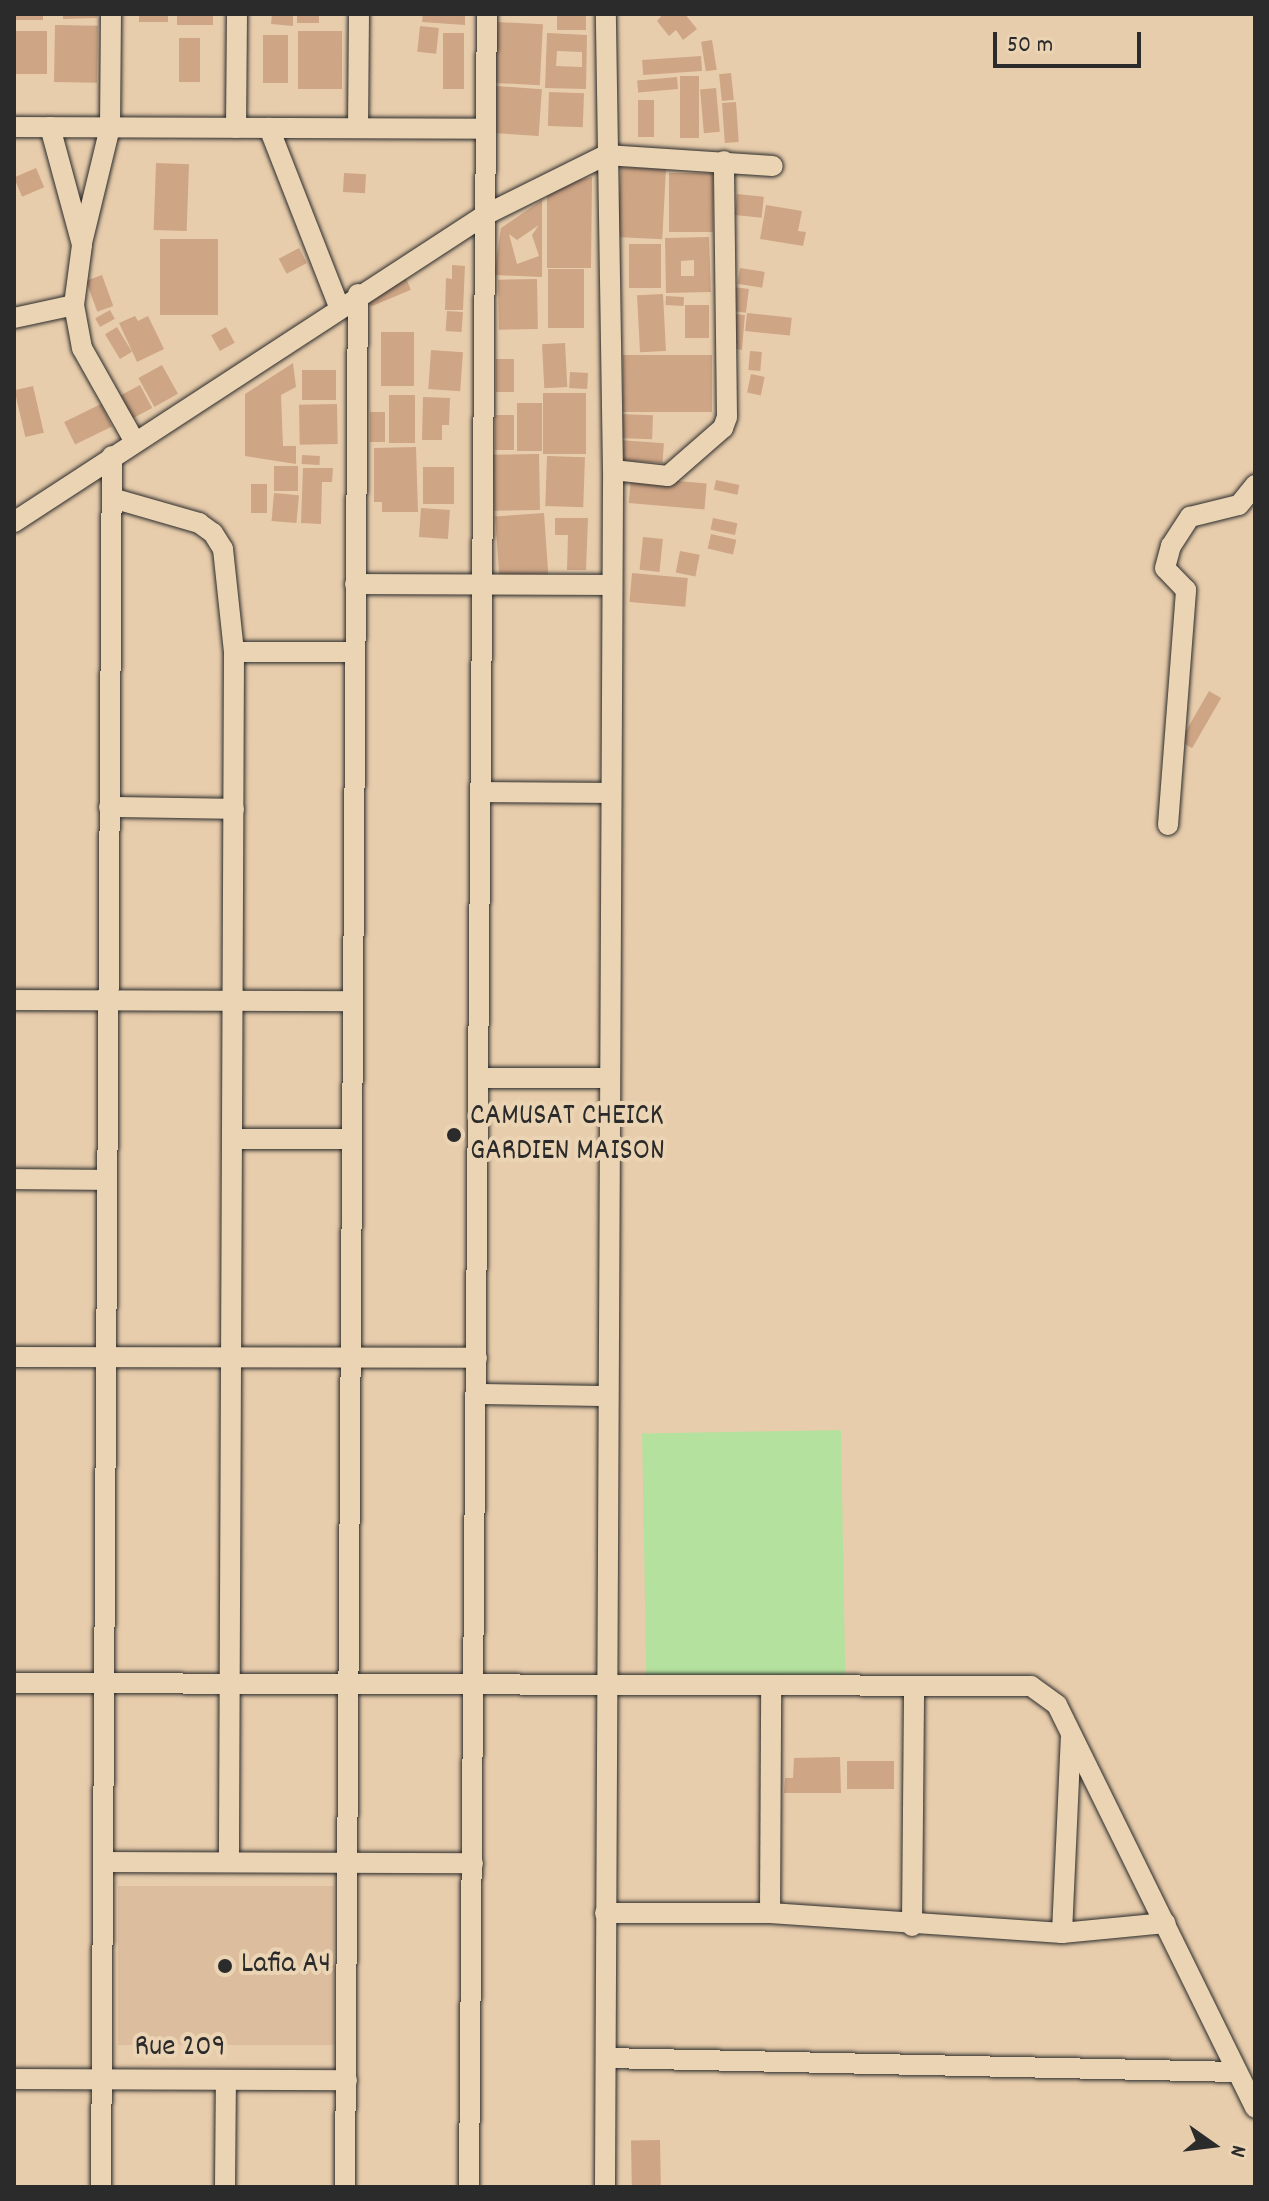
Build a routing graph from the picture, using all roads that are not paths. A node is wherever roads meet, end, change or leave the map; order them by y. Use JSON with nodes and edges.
{"nodes":[{"id":1,"x":111,"y":14,"type":"edge"},
{"id":2,"x":237,"y":14,"type":"edge"},
{"id":3,"x":359,"y":14,"type":"edge"},
{"id":4,"x":487,"y":14,"type":"edge"},
{"id":5,"x":606,"y":14,"type":"edge"},
{"id":6,"x":14,"y":127,"type":"edge"},
{"id":7,"x":50,"y":127,"type":"junction"},
{"id":8,"x":110,"y":127,"type":"junction"},
{"id":9,"x":236,"y":128,"type":"junction"},
{"id":10,"x":269,"y":128,"type":"junction"},
{"id":11,"x":358,"y":128,"type":"junction"},
{"id":12,"x":486,"y":129,"type":"junction"},
{"id":13,"x":606,"y":155,"type":"junction"},
{"id":14,"x":724,"y":161,"type":"junction"},
{"id":15,"x":773,"y":166,"type":"dead end"},
{"id":16,"x":485,"y":215,"type":"junction"},
{"id":17,"x":82,"y":245,"type":"junction"},
{"id":18,"x":358,"y":294,"type":"junction"},
{"id":19,"x":74,"y":305,"type":"junction"},
{"id":20,"x":339,"y":307,"type":"junction"},
{"id":21,"x":14,"y":318,"type":"edge"},
{"id":22,"x":135,"y":442,"type":"junction"},
{"id":23,"x":112,"y":456,"type":"junction"},
{"id":24,"x":613,"y":470,"type":"junction"},
{"id":25,"x":1255,"y":485,"type":"edge"},
{"id":26,"x":112,"y":498,"type":"junction"},
{"id":27,"x":14,"y":522,"type":"edge"},
{"id":28,"x":355,"y":584,"type":"junction"},
{"id":29,"x":483,"y":584,"type":"junction"},
{"id":30,"x":612,"y":585,"type":"junction"},
{"id":31,"x":234,"y":652,"type":"junction"},
{"id":32,"x":355,"y":652,"type":"junction"},
{"id":33,"x":481,"y":792,"type":"junction"},
{"id":34,"x":611,"y":793,"type":"junction"},
{"id":35,"x":109,"y":807,"type":"junction"},
{"id":36,"x":234,"y":809,"type":"junction"},
{"id":37,"x":1168,"y":825,"type":"dead end"},
{"id":38,"x":14,"y":1000,"type":"edge"},
{"id":39,"x":107,"y":1001,"type":"junction"},
{"id":40,"x":233,"y":1001,"type":"junction"},
{"id":41,"x":353,"y":1001,"type":"junction"},
{"id":42,"x":479,"y":1078,"type":"junction"},
{"id":43,"x":608,"y":1078,"type":"junction"},
{"id":44,"x":232,"y":1139,"type":"junction"},
{"id":45,"x":352,"y":1139,"type":"junction"},
{"id":46,"x":14,"y":1179,"type":"edge"},
{"id":47,"x":107,"y":1180,"type":"junction"},
{"id":48,"x":14,"y":1357,"type":"edge"},
{"id":49,"x":106,"y":1357,"type":"junction"},
{"id":50,"x":231,"y":1358,"type":"junction"},
{"id":51,"x":351,"y":1358,"type":"junction"},
{"id":52,"x":477,"y":1358,"type":"junction"},
{"id":53,"x":477,"y":1394,"type":"junction"},
{"id":54,"x":606,"y":1396,"type":"junction"},
{"id":55,"x":14,"y":1683,"type":"edge"},
{"id":56,"x":104,"y":1683,"type":"junction"},
{"id":57,"x":230,"y":1684,"type":"junction"},
{"id":58,"x":349,"y":1684,"type":"junction"},
{"id":59,"x":474,"y":1685,"type":"junction"},
{"id":60,"x":604,"y":1685,"type":"junction"},
{"id":61,"x":771,"y":1685,"type":"junction"},
{"id":62,"x":914,"y":1686,"type":"junction"},
{"id":63,"x":1071,"y":1735,"type":"junction"},
{"id":64,"x":103,"y":1862,"type":"junction"},
{"id":65,"x":229,"y":1862,"type":"junction"},
{"id":66,"x":348,"y":1863,"type":"junction"},
{"id":67,"x":473,"y":1863,"type":"junction"},
{"id":68,"x":605,"y":1913,"type":"junction"},
{"id":69,"x":770,"y":1913,"type":"junction"},
{"id":70,"x":1166,"y":1923,"type":"junction"},
{"id":71,"x":912,"y":1926,"type":"junction"},
{"id":72,"x":1062,"y":1933,"type":"junction"},
{"id":73,"x":606,"y":2058,"type":"junction"},
{"id":74,"x":1237,"y":2072,"type":"junction"},
{"id":75,"x":14,"y":2079,"type":"edge"},
{"id":76,"x":101,"y":2079,"type":"junction"},
{"id":77,"x":226,"y":2080,"type":"junction"},
{"id":78,"x":347,"y":2080,"type":"junction"},
{"id":79,"x":1255,"y":2108,"type":"edge"},
{"id":80,"x":101,"y":2187,"type":"edge"},
{"id":81,"x":225,"y":2187,"type":"edge"},
{"id":82,"x":345,"y":2187,"type":"edge"},
{"id":83,"x":469,"y":2187,"type":"edge"},
{"id":84,"x":605,"y":2187,"type":"edge"}],
"edges":[{"from":1,"to":8,"type":"street"},
{"from":2,"to":9,"type":"street"},
{"from":3,"to":11,"type":"street"},
{"from":4,"to":12,"type":"street"},
{"from":5,"to":13,"type":"street"},
{"from":6,"to":7,"type":"street"},
{"from":7,"to":8,"type":"street"},
{"from":7,"to":17,"type":"street"},
{"from":8,"to":9,"type":"street"},
{"from":8,"to":17,"type":"street"},
{"from":9,"to":10,"type":"street"},
{"from":10,"to":11,"type":"street"},
{"from":10,"to":20,"type":"street"},
{"from":11,"to":12,"type":"street"},
{"from":12,"to":16,"type":"street"},
{"from":13,"to":14,"type":"street"},
{"from":13,"to":16,"type":"street"},
{"from":13,"to":24,"type":"street"},
{"from":14,"to":15,"type":"street"},
{"from":14,"to":24,"type":"street"},
{"from":16,"to":18,"type":"street"},
{"from":16,"to":29,"type":"street"},
{"from":17,"to":19,"type":"street"},
{"from":18,"to":20,"type":"street"},
{"from":18,"to":28,"type":"street"},
{"from":19,"to":21,"type":"street"},
{"from":19,"to":22,"type":"street"},
{"from":20,"to":22,"type":"street"},
{"from":22,"to":23,"type":"street"},
{"from":23,"to":26,"type":"street"},
{"from":23,"to":27,"type":"street"},
{"from":24,"to":30,"type":"street"},
{"from":25,"to":37,"type":"street"},
{"from":26,"to":31,"type":"street"},
{"from":26,"to":35,"type":"street"},
{"from":28,"to":29,"type":"street"},
{"from":28,"to":32,"type":"street"},
{"from":29,"to":30,"type":"street"},
{"from":29,"to":33,"type":"street"},
{"from":30,"to":34,"type":"street"},
{"from":31,"to":32,"type":"street"},
{"from":31,"to":36,"type":"street"},
{"from":32,"to":41,"type":"street"},
{"from":33,"to":34,"type":"street"},
{"from":33,"to":42,"type":"street"},
{"from":34,"to":43,"type":"street"},
{"from":35,"to":36,"type":"street"},
{"from":35,"to":39,"type":"street"},
{"from":36,"to":40,"type":"street"},
{"from":38,"to":39,"type":"street"},
{"from":39,"to":40,"type":"street"},
{"from":39,"to":47,"type":"street"},
{"from":40,"to":41,"type":"street"},
{"from":40,"to":44,"type":"street"},
{"from":41,"to":45,"type":"street"},
{"from":42,"to":43,"type":"street"},
{"from":42,"to":52,"type":"street"},
{"from":43,"to":54,"type":"street"},
{"from":44,"to":45,"type":"street"},
{"from":44,"to":50,"type":"street"},
{"from":45,"to":51,"type":"street"},
{"from":46,"to":47,"type":"street"},
{"from":47,"to":49,"type":"street"},
{"from":48,"to":49,"type":"street"},
{"from":49,"to":50,"type":"street"},
{"from":49,"to":56,"type":"street"},
{"from":50,"to":51,"type":"street"},
{"from":50,"to":57,"type":"street"},
{"from":51,"to":52,"type":"street"},
{"from":51,"to":58,"type":"street"},
{"from":52,"to":53,"type":"street"},
{"from":53,"to":54,"type":"street"},
{"from":53,"to":59,"type":"street"},
{"from":54,"to":60,"type":"street"},
{"from":55,"to":56,"type":"street"},
{"from":56,"to":57,"type":"street"},
{"from":56,"to":64,"type":"street"},
{"from":57,"to":58,"type":"street"},
{"from":57,"to":65,"type":"street"},
{"from":58,"to":59,"type":"street"},
{"from":58,"to":66,"type":"street"},
{"from":59,"to":60,"type":"street"},
{"from":59,"to":67,"type":"street"},
{"from":60,"to":61,"type":"street"},
{"from":60,"to":68,"type":"street"},
{"from":61,"to":62,"type":"street"},
{"from":61,"to":69,"type":"street"},
{"from":62,"to":63,"type":"street"},
{"from":62,"to":71,"type":"street"},
{"from":63,"to":70,"type":"street"},
{"from":63,"to":72,"type":"street"},
{"from":64,"to":65,"type":"street"},
{"from":64,"to":76,"type":"street"},
{"from":65,"to":66,"type":"street"},
{"from":66,"to":67,"type":"street"},
{"from":66,"to":78,"type":"street"},
{"from":67,"to":83,"type":"street"},
{"from":68,"to":69,"type":"street"},
{"from":68,"to":73,"type":"street"},
{"from":69,"to":71,"type":"street"},
{"from":70,"to":72,"type":"street"},
{"from":70,"to":74,"type":"street"},
{"from":71,"to":72,"type":"street"},
{"from":73,"to":74,"type":"street"},
{"from":73,"to":84,"type":"street"},
{"from":74,"to":79,"type":"street"},
{"from":75,"to":76,"type":"street","name":"Rue 209"},
{"from":76,"to":77,"type":"street","name":"Rue 209"},
{"from":76,"to":80,"type":"street"},
{"from":77,"to":78,"type":"street","name":"Rue 209"},
{"from":77,"to":81,"type":"street"},
{"from":78,"to":82,"type":"street"}]}
